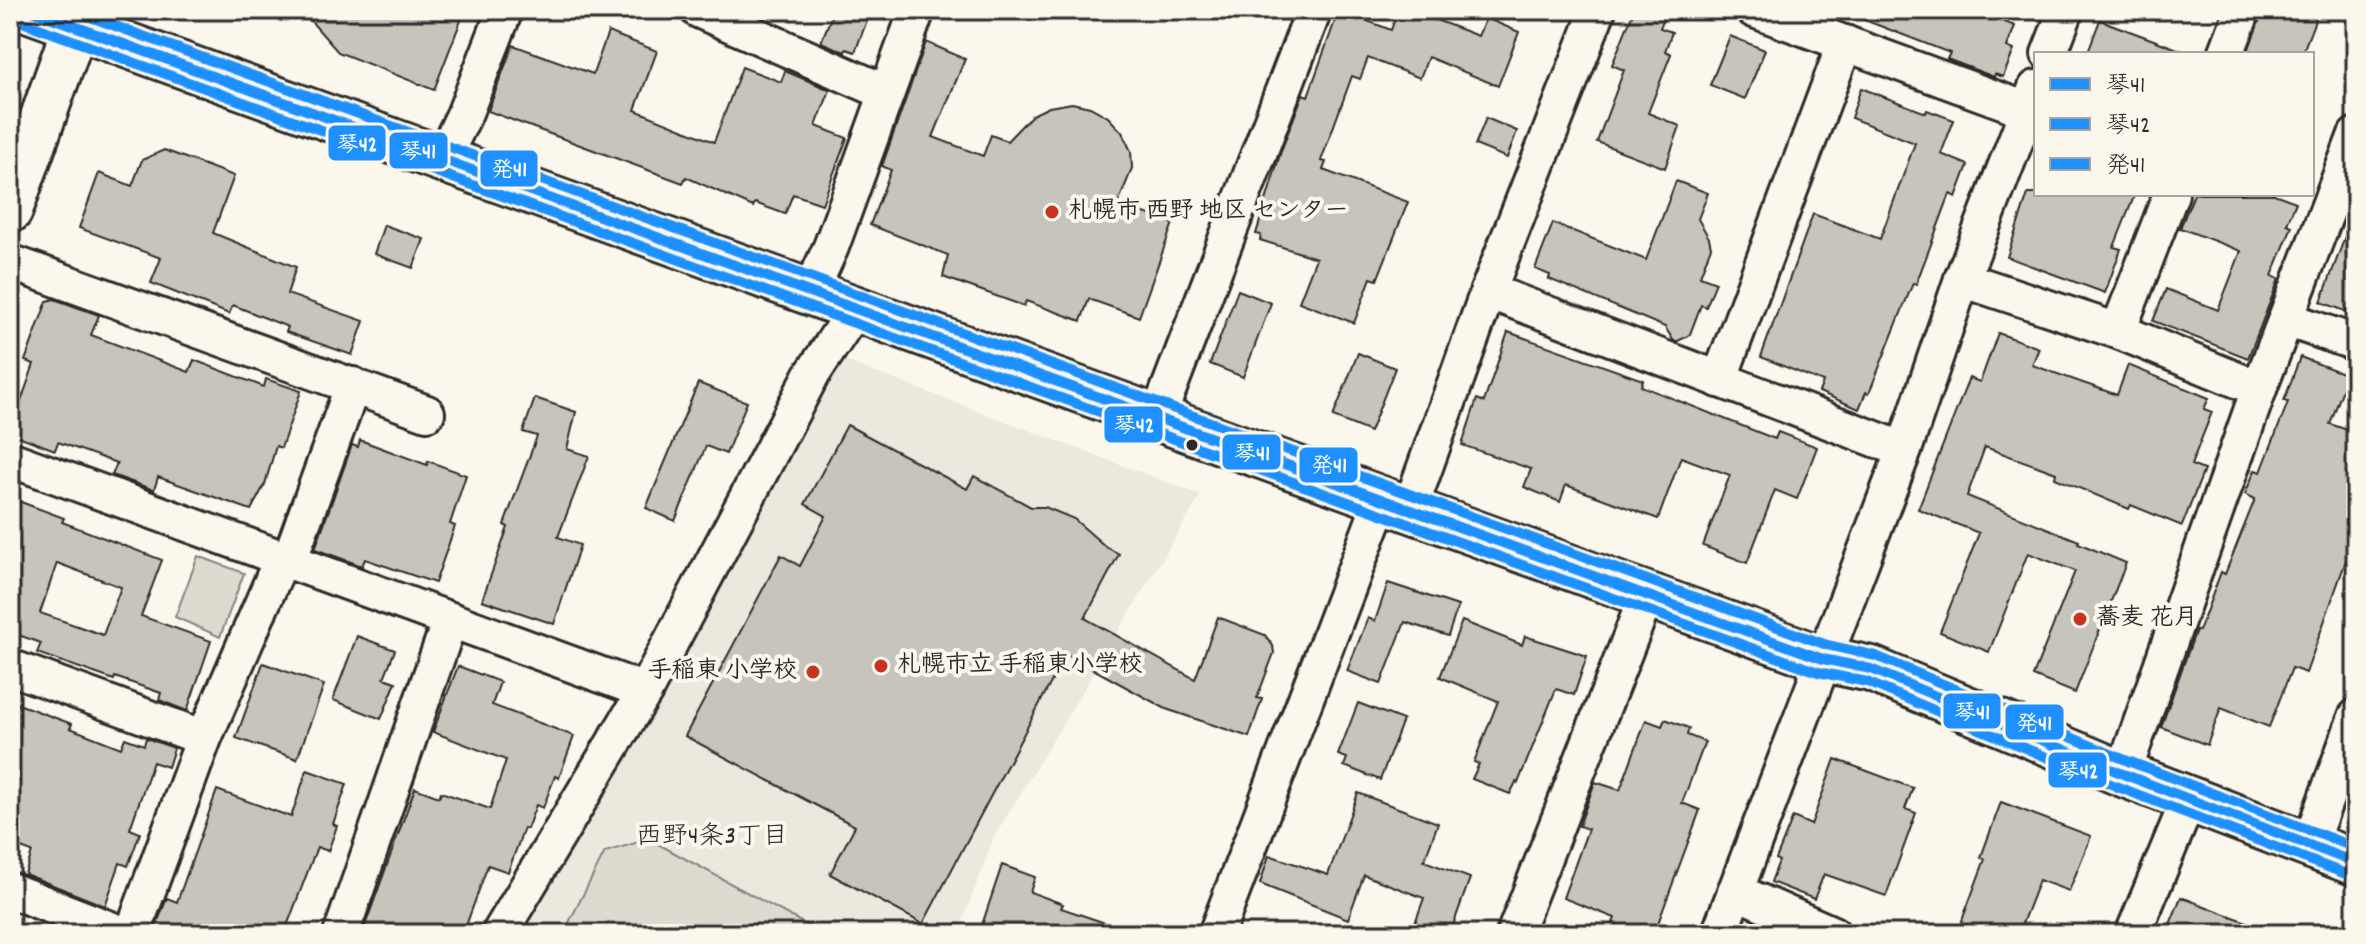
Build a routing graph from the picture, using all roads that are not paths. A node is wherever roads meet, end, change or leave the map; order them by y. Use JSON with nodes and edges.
{"nodes":[{"id":1,"x":30,"y":10,"type":"edge"},
{"id":2,"x":505,"y":10,"type":"edge"},
{"id":3,"x":917,"y":10,"type":"edge"},
{"id":4,"x":1314,"y":10,"type":"edge"},
{"id":5,"x":1598,"y":10,"type":"edge"},
{"id":6,"x":1754,"y":10,"type":"edge"},
{"id":7,"x":2066,"y":10,"type":"edge"},
{"id":8,"x":2243,"y":10,"type":"edge"},
{"id":9,"x":705,"y":11,"type":"edge"},
{"id":10,"x":78,"y":18,"type":"edge"},
{"id":11,"x":1845,"y":43,"type":"junction"},
{"id":12,"x":2050,"y":52,"type":"edge"},
{"id":13,"x":2227,"y":52,"type":"edge"},
{"id":14,"x":885,"y":92,"type":"junction"},
{"id":15,"x":2032,"y":99,"type":"edge"},
{"id":16,"x":2356,"y":135,"type":"edge"},
{"id":17,"x":443,"y":158,"type":"junction"},
{"id":18,"x":2170,"y":196,"type":"edge"},
{"id":19,"x":10,"y":210,"type":"edge"},
{"id":20,"x":10,"y":262,"type":"edge"},
{"id":21,"x":1962,"y":279,"type":"junction"},
{"id":22,"x":811,"y":291,"type":"junction"},
{"id":23,"x":1488,"y":291,"type":"junction"},
{"id":24,"x":856,"y":308,"type":"junction"},
{"id":25,"x":2286,"y":319,"type":"junction"},
{"id":26,"x":2118,"y":331,"type":"junction"},
{"id":27,"x":2356,"y":343,"type":"edge"},
{"id":28,"x":1719,"y":380,"type":"junction"},
{"id":29,"x":353,"y":385,"type":"junction"},
{"id":30,"x":2259,"y":389,"type":"junction"},
{"id":31,"x":427,"y":413,"type":"dead end"},
{"id":32,"x":1158,"y":417,"type":"junction"},
{"id":33,"x":1904,"y":450,"type":"junction"},
{"id":34,"x":10,"y":459,"type":"edge"},
{"id":35,"x":1396,"y":504,"type":"junction"},
{"id":36,"x":286,"y":560,"type":"junction"},
{"id":37,"x":1647,"y":595,"type":"junction"},
{"id":38,"x":450,"y":620,"type":"junction"},
{"id":39,"x":1823,"y":659,"type":"junction"},
{"id":40,"x":10,"y":667,"type":"edge"},
{"id":41,"x":645,"y":691,"type":"junction"},
{"id":42,"x":2356,"y":717,"type":"edge"},
{"id":43,"x":204,"y":738,"type":"junction"},
{"id":44,"x":2123,"y":774,"type":"junction"},
{"id":45,"x":2189,"y":799,"type":"junction"},
{"id":46,"x":2309,"y":845,"type":"junction"},
{"id":47,"x":2356,"y":863,"type":"edge"},
{"id":48,"x":10,"y":890,"type":"edge"},
{"id":49,"x":1735,"y":891,"type":"junction"},
{"id":50,"x":123,"y":934,"type":"edge"},
{"id":51,"x":132,"y":934,"type":"edge"},
{"id":52,"x":341,"y":934,"type":"edge"},
{"id":53,"x":499,"y":934,"type":"edge"},
{"id":54,"x":1216,"y":934,"type":"edge"},
{"id":55,"x":1514,"y":934,"type":"edge"},
{"id":56,"x":1719,"y":934,"type":"edge"},
{"id":57,"x":1833,"y":934,"type":"edge"},
{"id":58,"x":2133,"y":934,"type":"edge"}],
"edges":[{"from":1,"to":10,"type":"main road"},
{"from":2,"to":17,"type":"street"},
{"from":3,"to":14,"type":"street"},
{"from":4,"to":32,"type":"street"},
{"from":5,"to":23,"type":"street"},
{"from":6,"to":11,"type":"street"},
{"from":7,"to":12,"type":"street"},
{"from":8,"to":13,"type":"street"},
{"from":9,"to":14,"type":"street"},
{"from":10,"to":17,"type":"main road"},
{"from":10,"to":19,"type":"main road"},
{"from":11,"to":15,"type":"street"},
{"from":11,"to":28,"type":"street"},
{"from":14,"to":22,"type":"street"},
{"from":15,"to":21,"type":"street"},
{"from":16,"to":25,"type":"street"},
{"from":17,"to":22,"type":"main road"},
{"from":18,"to":26,"type":"street"},
{"from":20,"to":29,"type":"street"},
{"from":21,"to":26,"type":"street"},
{"from":21,"to":33,"type":"street"},
{"from":22,"to":24,"type":"main road"},
{"from":23,"to":28,"type":"street"},
{"from":23,"to":35,"type":"street"},
{"from":24,"to":32,"type":"main road"},
{"from":24,"to":41,"type":"street"},
{"from":25,"to":27,"type":"street"},
{"from":25,"to":30,"type":"street"},
{"from":26,"to":30,"type":"street"},
{"from":28,"to":33,"type":"street"},
{"from":29,"to":31,"type":"street"},
{"from":29,"to":36,"type":"street"},
{"from":30,"to":44,"type":"street"},
{"from":32,"to":35,"type":"main road"},
{"from":33,"to":39,"type":"street"},
{"from":34,"to":36,"type":"street"},
{"from":35,"to":37,"type":"main road"},
{"from":35,"to":54,"type":"street"},
{"from":36,"to":38,"type":"street"},
{"from":36,"to":43,"type":"street"},
{"from":37,"to":39,"type":"main road"},
{"from":37,"to":55,"type":"street"},
{"from":38,"to":41,"type":"street"},
{"from":38,"to":52,"type":"street"},
{"from":39,"to":44,"type":"main road"},
{"from":39,"to":49,"type":"street"},
{"from":40,"to":43,"type":"street"},
{"from":41,"to":53,"type":"street"},
{"from":42,"to":46,"type":"street"},
{"from":43,"to":51,"type":"street"},
{"from":44,"to":45,"type":"main road"},
{"from":45,"to":46,"type":"main road"},
{"from":45,"to":58,"type":"street"},
{"from":46,"to":47,"type":"main road"},
{"from":48,"to":50,"type":"street"},
{"from":49,"to":56,"type":"street"},
{"from":49,"to":57,"type":"street"}]}
